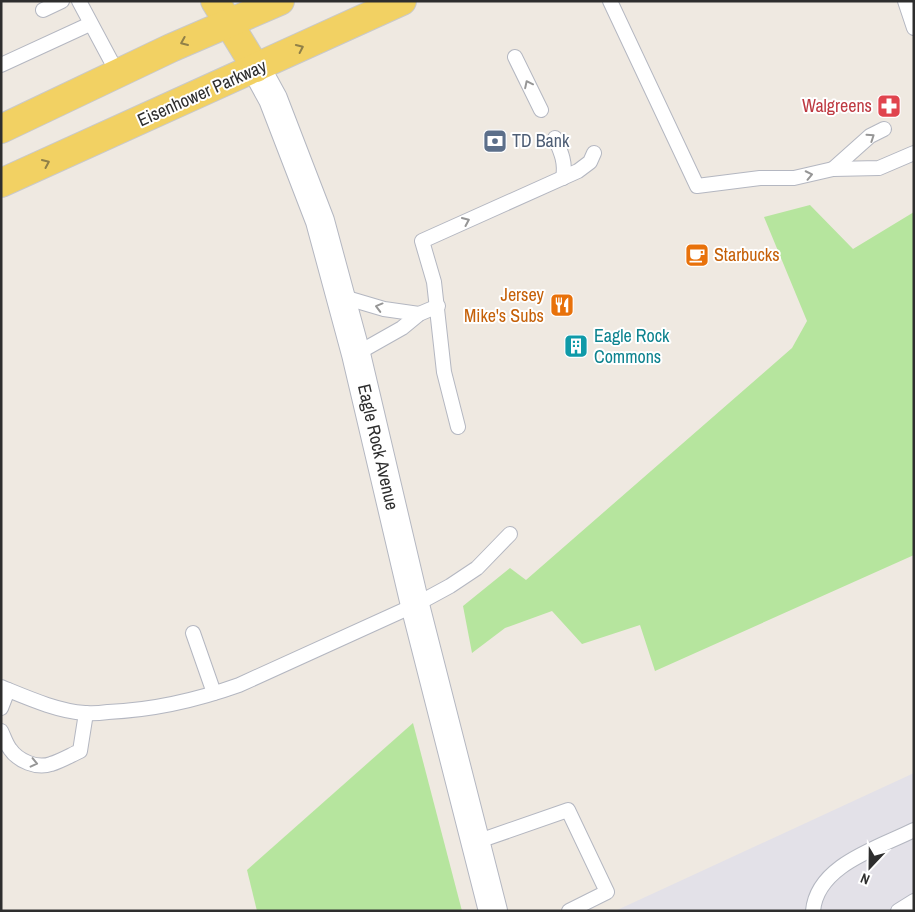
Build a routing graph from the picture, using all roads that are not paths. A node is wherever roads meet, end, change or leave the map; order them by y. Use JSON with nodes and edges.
{"nodes":[{"id":1,"x":62,"y":1,"type":"edge"},
{"id":2,"x":79,"y":1,"type":"edge"},
{"id":3,"x":280,"y":1,"type":"edge"},
{"id":4,"x":402,"y":1,"type":"edge"},
{"id":5,"x":610,"y":1,"type":"edge"},
{"id":6,"x":906,"y":1,"type":"edge"},
{"id":7,"x":44,"y":10,"type":"dead end"},
{"id":8,"x":222,"y":12,"type":"edge"},
{"id":9,"x":90,"y":24,"type":"junction"},
{"id":10,"x":914,"y":28,"type":"edge"},
{"id":11,"x":515,"y":56,"type":"dead end"},
{"id":12,"x":1,"y":65,"type":"edge"},
{"id":13,"x":256,"y":68,"type":"junction"},
{"id":14,"x":118,"y":74,"type":"junction"},
{"id":15,"x":541,"y":110,"type":"dead end"},
{"id":16,"x":1,"y":128,"type":"edge"},
{"id":17,"x":884,"y":129,"type":"dead end"},
{"id":18,"x":555,"y":138,"type":"dead end"},
{"id":19,"x":914,"y":152,"type":"edge"},
{"id":20,"x":594,"y":153,"type":"dead end"},
{"id":21,"x":833,"y":169,"type":"junction"},
{"id":22,"x":563,"y":178,"type":"junction"},
{"id":23,"x":1,"y":183,"type":"edge"},
{"id":24,"x":340,"y":296,"type":"junction"},
{"id":25,"x":438,"y":306,"type":"junction"},
{"id":26,"x":419,"y":314,"type":"junction"},
{"id":27,"x":356,"y":354,"type":"junction"},
{"id":28,"x":458,"y":427,"type":"dead end"},
{"id":29,"x":510,"y":534,"type":"dead end"},
{"id":30,"x":415,"y":604,"type":"junction"},
{"id":31,"x":193,"y":632,"type":"dead end"},
{"id":32,"x":5,"y":689,"type":"edge"},
{"id":33,"x":214,"y":694,"type":"junction"},
{"id":34,"x":1,"y":708,"type":"edge"},
{"id":35,"x":86,"y":713,"type":"junction"},
{"id":36,"x":1,"y":731,"type":"edge"},
{"id":37,"x":914,"y":830,"type":"edge"},
{"id":38,"x":476,"y":842,"type":"junction"},
{"id":39,"x":914,"y":901,"type":"edge"},
{"id":40,"x":493,"y":911,"type":"edge"},
{"id":41,"x":569,"y":911,"type":"edge"},
{"id":42,"x":813,"y":911,"type":"edge"},
{"id":43,"x":898,"y":911,"type":"edge"}],
"edges":[{"from":1,"to":7,"type":"lane"},
{"from":2,"to":9,"type":"lane"},
{"from":3,"to":8,"type":"main road"},
{"from":13,"to":4,"type":"main road","name":"Eisenhower Parkway","one_way":true},
{"from":5,"to":21,"type":"lane","one_way":true},
{"from":6,"to":10,"type":"lane"},
{"from":8,"to":13,"type":"main road","name":"Eagle Rock Avenue"},
{"from":8,"to":14,"type":"main road","one_way":true},
{"from":9,"to":12,"type":"lane"},
{"from":9,"to":14,"type":"lane"},
{"from":15,"to":11,"type":"lane","one_way":true},
{"from":23,"to":13,"type":"main road","name":"Eisenhower Parkway","one_way":true},
{"from":13,"to":24,"type":"main road","name":"Eagle Rock Avenue"},
{"from":14,"to":16,"type":"main road"},
{"from":21,"to":17,"type":"lane","one_way":true},
{"from":18,"to":22,"type":"lane"},
{"from":19,"to":21,"type":"lane"},
{"from":20,"to":22,"type":"lane"},
{"from":25,"to":22,"type":"lane","one_way":true},
{"from":26,"to":24,"type":"lane","one_way":true},
{"from":24,"to":27,"type":"main road","name":"Eagle Rock Avenue"},
{"from":25,"to":26,"type":"lane"},
{"from":25,"to":28,"type":"lane"},
{"from":26,"to":27,"type":"lane"},
{"from":27,"to":30,"type":"main road","name":"Eagle Rock Avenue"},
{"from":29,"to":30,"type":"lane"},
{"from":30,"to":33,"type":"lane"},
{"from":30,"to":38,"type":"main road","name":"Eagle Rock Avenue"},
{"from":31,"to":33,"type":"lane"},
{"from":32,"to":34,"type":"lane"},
{"from":32,"to":35,"type":"lane"},
{"from":33,"to":35,"type":"lane"},
{"from":36,"to":35,"type":"lane","one_way":true},
{"from":37,"to":42,"type":"lane"},
{"from":38,"to":40,"type":"main road","name":"Eagle Rock Avenue"},
{"from":38,"to":41,"type":"lane"},
{"from":39,"to":43,"type":"lane"}]}
